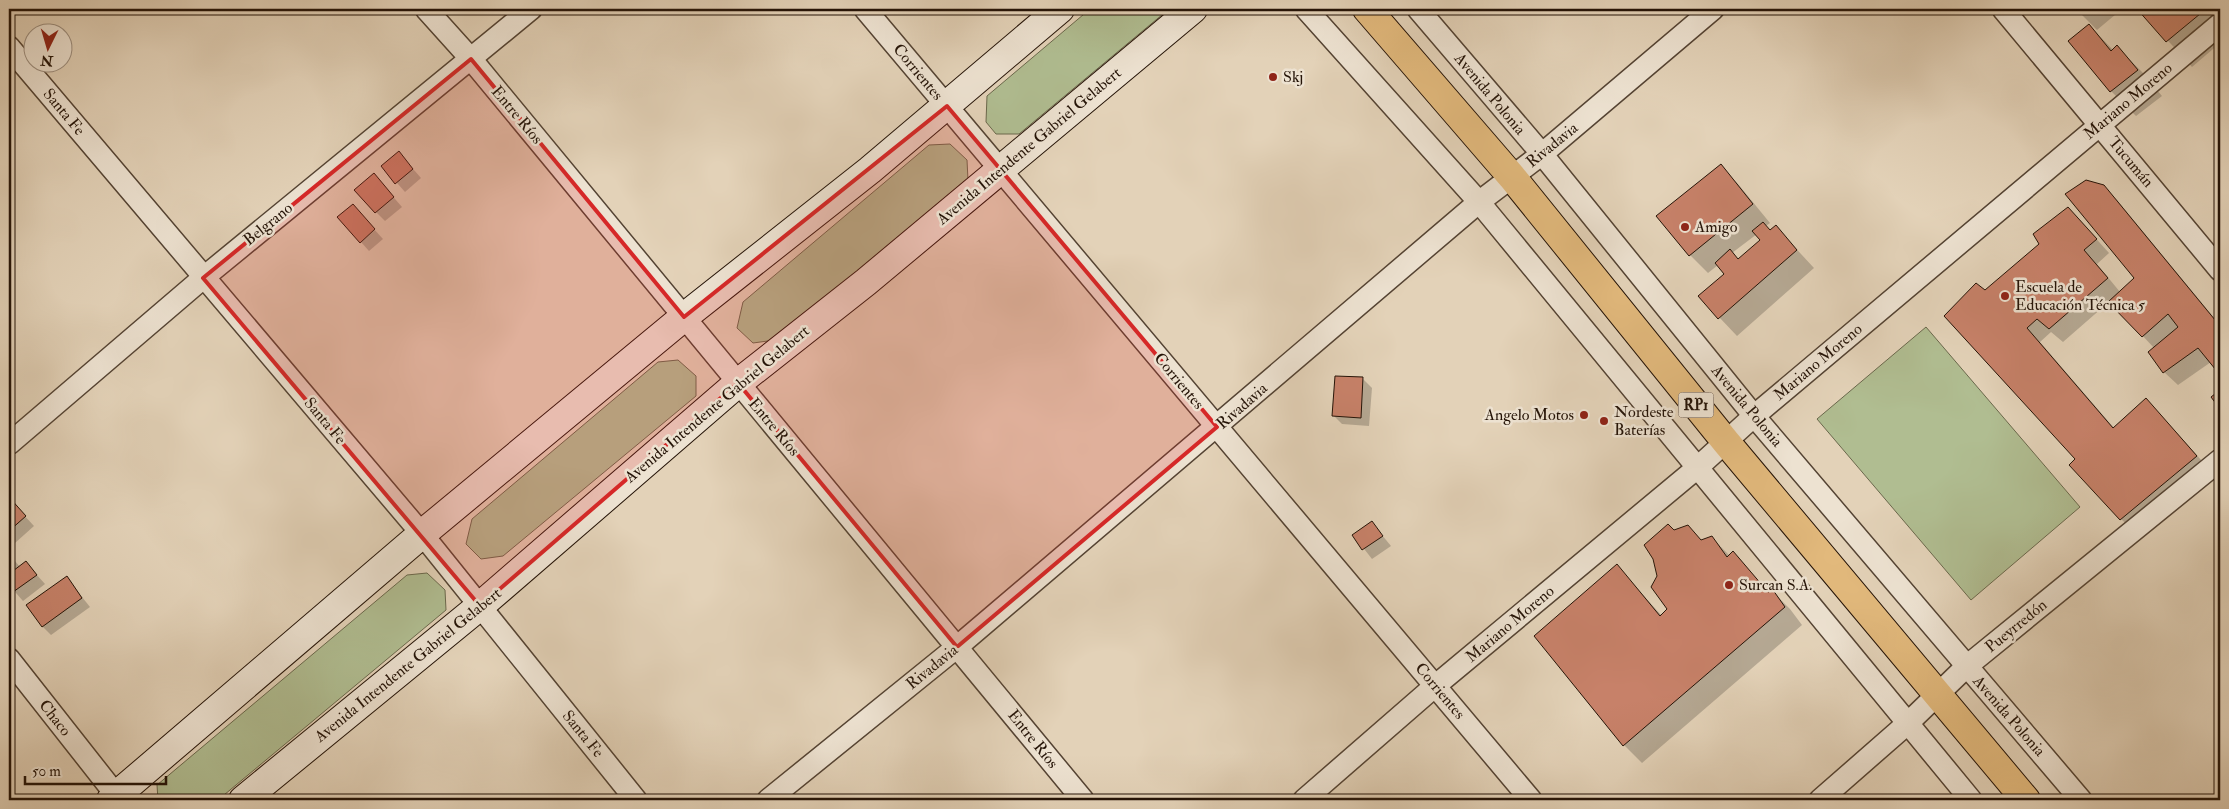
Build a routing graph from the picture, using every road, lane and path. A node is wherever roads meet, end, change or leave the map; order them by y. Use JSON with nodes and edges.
{"nodes":[{"id":1,"x":426,"y":9,"type":"edge"},
{"id":2,"x":532,"y":9,"type":"edge"},
{"id":3,"x":865,"y":9,"type":"edge"},
{"id":4,"x":1060,"y":9,"type":"edge"},
{"id":5,"x":1193,"y":9,"type":"edge"},
{"id":6,"x":1306,"y":9,"type":"edge"},
{"id":7,"x":1367,"y":9,"type":"edge"},
{"id":8,"x":1418,"y":9,"type":"edge"},
{"id":9,"x":1713,"y":9,"type":"edge"},
{"id":10,"x":2003,"y":9,"type":"edge"},
{"id":11,"x":2220,"y":24,"type":"edge"},
{"id":12,"x":9,"y":47,"type":"edge"},
{"id":13,"x":471,"y":59,"type":"junction"},
{"id":14,"x":947,"y":106,"type":"junction"},
{"id":15,"x":2100,"y":125,"type":"junction"},
{"id":16,"x":1542,"y":154,"type":"junction"},
{"id":17,"x":1001,"y":169,"type":"junction"},
{"id":18,"x":1512,"y":177,"type":"junction"},
{"id":19,"x":1479,"y":202,"type":"junction"},
{"id":20,"x":2220,"y":270,"type":"edge"},
{"id":21,"x":202,"y":278,"type":"junction"},
{"id":22,"x":684,"y":317,"type":"junction"},
{"id":23,"x":738,"y":384,"type":"junction"},
{"id":24,"x":1754,"y":416,"type":"junction"},
{"id":25,"x":1218,"y":427,"type":"junction"},
{"id":26,"x":1726,"y":442,"type":"junction"},
{"id":27,"x":9,"y":444,"type":"edge"},
{"id":28,"x":2220,"y":460,"type":"edge"},
{"id":29,"x":1697,"y":468,"type":"junction"},
{"id":30,"x":422,"y":534,"type":"junction"},
{"id":31,"x":480,"y":606,"type":"junction"},
{"id":32,"x":957,"y":647,"type":"junction"},
{"id":33,"x":9,"y":659,"type":"edge"},
{"id":34,"x":1966,"y":666,"type":"junction"},
{"id":35,"x":1435,"y":686,"type":"junction"},
{"id":36,"x":1937,"y":695,"type":"junction"},
{"id":37,"x":1908,"y":724,"type":"junction"},
{"id":38,"x":116,"y":799,"type":"edge"},
{"id":39,"x":243,"y":800,"type":"edge"},
{"id":40,"x":636,"y":800,"type":"edge"},
{"id":41,"x":768,"y":800,"type":"edge"},
{"id":42,"x":1083,"y":800,"type":"edge"},
{"id":43,"x":1304,"y":800,"type":"edge"},
{"id":44,"x":1531,"y":800,"type":"edge"},
{"id":45,"x":1820,"y":800,"type":"edge"},
{"id":46,"x":1971,"y":800,"type":"edge"},
{"id":47,"x":2026,"y":800,"type":"edge"},
{"id":48,"x":2081,"y":800,"type":"edge"}],
"edges":[{"from":1,"to":13,"type":"street","name":"Entre Ríos"},
{"from":2,"to":13,"type":"street","name":"Belgrano"},
{"from":3,"to":14,"type":"street","name":"Corrientes"},
{"from":4,"to":14,"type":"main road"},
{"from":5,"to":17,"type":"main road","name":"Avenida Intendente Gabriel Gelabert"},
{"from":6,"to":19,"type":"street"},
{"from":7,"to":18,"type":"main road","number":"RP1"},
{"from":8,"to":16,"type":"street","name":"Avenida Polonia"},
{"from":9,"to":16,"type":"street","name":"Rivadavia"},
{"from":10,"to":15,"type":"street","name":"Tucumán"},
{"from":11,"to":15,"type":"street","name":"Mariano Moreno"},
{"from":12,"to":21,"type":"street","name":"Santa Fe"},
{"from":13,"to":21,"type":"street","name":"Belgrano"},
{"from":13,"to":22,"type":"street","name":"Entre Ríos"},
{"from":14,"to":17,"type":"street","name":"Corrientes"},
{"from":14,"to":22,"type":"main road"},
{"from":15,"to":20,"type":"street","name":"Tucumán"},
{"from":15,"to":24,"type":"street","name":"Mariano Moreno"},
{"from":16,"to":18,"type":"street","name":"Rivadavia"},
{"from":16,"to":24,"type":"street","name":"Avenida Polonia"},
{"from":17,"to":23,"type":"main road","name":"Avenida Intendente Gabriel Gelabert"},
{"from":17,"to":25,"type":"street","name":"Corrientes"},
{"from":18,"to":19,"type":"street","name":"Rivadavia"},
{"from":18,"to":26,"type":"main road","number":"RP1"},
{"from":19,"to":25,"type":"street","name":"Rivadavia"},
{"from":19,"to":29,"type":"street"},
{"from":21,"to":27,"type":"street","name":"Belgrano"},
{"from":21,"to":30,"type":"street","name":"Santa Fe"},
{"from":22,"to":23,"type":"street","name":"Entre Ríos"},
{"from":22,"to":30,"type":"main road"},
{"from":23,"to":31,"type":"main road","name":"Avenida Intendente Gabriel Gelabert"},
{"from":23,"to":32,"type":"street","name":"Entre Ríos"},
{"from":24,"to":26,"type":"street","name":"Mariano Moreno"},
{"from":24,"to":34,"type":"street","name":"Avenida Polonia"},
{"from":25,"to":32,"type":"street","name":"Rivadavia"},
{"from":25,"to":35,"type":"street","name":"Corrientes"},
{"from":26,"to":29,"type":"street","name":"Mariano Moreno"},
{"from":26,"to":36,"type":"main road","number":"RP1"},
{"from":28,"to":34,"type":"street","name":"Pueyrredón"},
{"from":29,"to":35,"type":"street","name":"Mariano Moreno"},
{"from":29,"to":37,"type":"street"},
{"from":30,"to":31,"type":"street","name":"Santa Fe"},
{"from":30,"to":38,"type":"main road"},
{"from":31,"to":39,"type":"main road","name":"Avenida Intendente Gabriel Gelabert"},
{"from":31,"to":40,"type":"street","name":"Santa Fe"},
{"from":32,"to":41,"type":"street","name":"Rivadavia"},
{"from":32,"to":42,"type":"street","name":"Entre Ríos"},
{"from":33,"to":38,"type":"street","name":"Chaco"},
{"from":34,"to":36,"type":"street","name":"Pueyrredón"},
{"from":34,"to":48,"type":"street","name":"Avenida Polonia"},
{"from":35,"to":43,"type":"street","name":"Mariano Moreno"},
{"from":35,"to":44,"type":"street","name":"Corrientes"},
{"from":36,"to":37,"type":"street","name":"Pueyrredón"},
{"from":36,"to":47,"type":"main road","number":"RP1"},
{"from":37,"to":45,"type":"street","name":"Pueyrredón"},
{"from":37,"to":46,"type":"street"}]}
